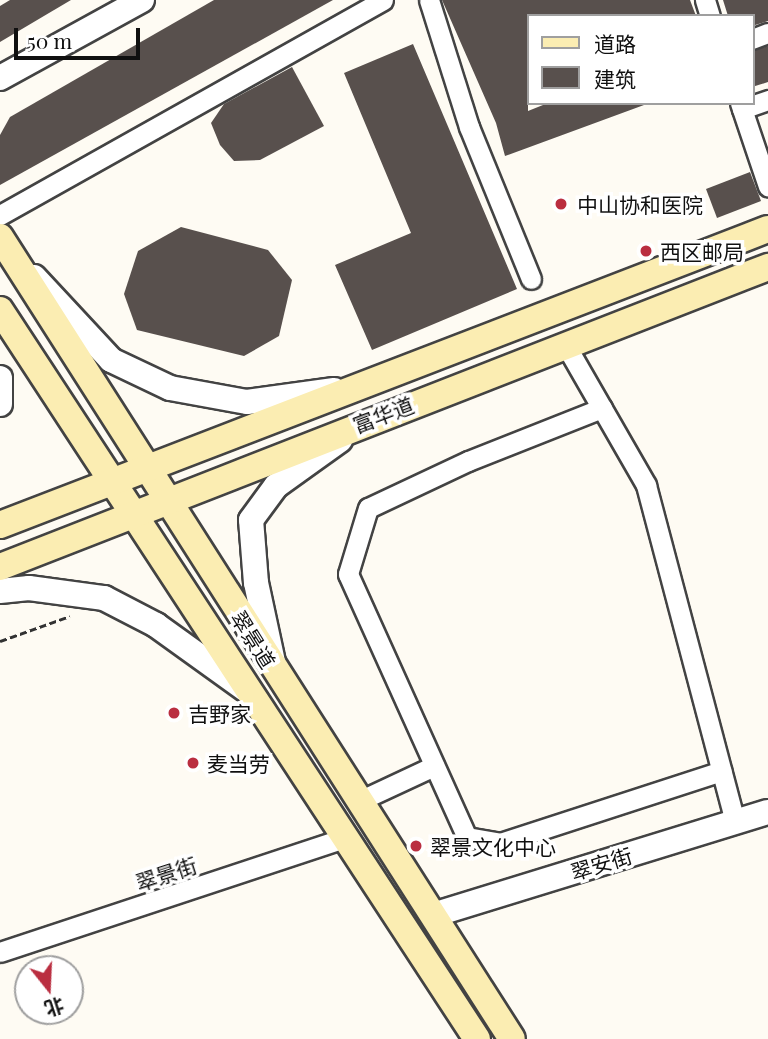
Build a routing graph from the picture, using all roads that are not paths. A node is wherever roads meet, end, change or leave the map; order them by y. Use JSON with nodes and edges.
{"nodes":[{"id":1,"x":142,"y":0,"type":"edge"},
{"id":2,"x":383,"y":0,"type":"edge"},
{"id":3,"x":429,"y":0,"type":"edge"},
{"id":4,"x":0,"y":78,"type":"edge"},
{"id":5,"x":741,"y":106,"type":"edge"},
{"id":6,"x":768,"y":186,"type":"edge"},
{"id":7,"x":0,"y":215,"type":"edge"},
{"id":8,"x":768,"y":229,"type":"edge"},
{"id":9,"x":5,"y":244,"type":"edge"},
{"id":10,"x":768,"y":267,"type":"edge"},
{"id":11,"x":531,"y":279,"type":"dead end"},
{"id":12,"x":0,"y":310,"type":"edge"},
{"id":13,"x":565,"y":344,"type":"junction"},
{"id":14,"x":0,"y":378,"type":"edge"},
{"id":15,"x":356,"y":387,"type":"junction"},
{"id":16,"x":0,"y":404,"type":"edge"},
{"id":17,"x":602,"y":408,"type":"junction"},
{"id":18,"x":370,"y":419,"type":"junction"},
{"id":19,"x":146,"y":468,"type":"junction"},
{"id":20,"x":109,"y":481,"type":"junction"},
{"id":21,"x":167,"y":501,"type":"junction"},
{"id":22,"x":131,"y":515,"type":"junction"},
{"id":23,"x":0,"y":524,"type":"edge"},
{"id":24,"x":0,"y":567,"type":"edge"},
{"id":25,"x":0,"y":591,"type":"edge"},
{"id":26,"x":276,"y":673,"type":"junction"},
{"id":27,"x":245,"y":689,"type":"junction"},
{"id":28,"x":434,"y":766,"type":"junction"},
{"id":29,"x":722,"y":771,"type":"junction"},
{"id":30,"x":359,"y":801,"type":"junction"},
{"id":31,"x":768,"y":812,"type":"edge"},
{"id":32,"x":736,"y":821,"type":"junction"},
{"id":33,"x":347,"y":837,"type":"junction"},
{"id":34,"x":433,"y":915,"type":"junction"},
{"id":35,"x":0,"y":952,"type":"edge"},
{"id":36,"x":477,"y":1039,"type":"edge"},
{"id":37,"x":512,"y":1039,"type":"edge"}],
"edges":[{"from":1,"to":4,"type":"street"},
{"from":2,"to":7,"type":"street"},
{"from":3,"to":11,"type":"street"},
{"from":5,"to":6,"type":"street"},
{"from":8,"to":15,"type":"main road","name":"富华道"},
{"from":9,"to":15,"type":"street"},
{"from":9,"to":19,"type":"main road","name":"翠景道"},
{"from":10,"to":13,"type":"main road","name":"富华道"},
{"from":12,"to":20,"type":"main road","name":"翠景道"},
{"from":13,"to":17,"type":"street"},
{"from":13,"to":18,"type":"main road","name":"富华道"},
{"from":14,"to":16,"type":"street"},
{"from":15,"to":19,"type":"main road","name":"富华道"},
{"from":17,"to":28,"type":"street"},
{"from":17,"to":29,"type":"street"},
{"from":18,"to":21,"type":"main road","name":"富华道"},
{"from":18,"to":26,"type":"street"},
{"from":19,"to":20,"type":"main road","name":"富华道"},
{"from":19,"to":21,"type":"main road","name":"翠景道"},
{"from":20,"to":22,"type":"main road","name":"翠景道"},
{"from":20,"to":23,"type":"main road","name":"富华道"},
{"from":21,"to":22,"type":"main road","name":"富华道"},
{"from":21,"to":26,"type":"main road","name":"翠景道"},
{"from":22,"to":24,"type":"main road","name":"富华道"},
{"from":22,"to":27,"type":"main road","name":"翠景道"},
{"from":25,"to":27,"type":"street"},
{"from":26,"to":30,"type":"main road","name":"翠景道"},
{"from":27,"to":33,"type":"main road","name":"翠景道"},
{"from":28,"to":29,"type":"street"},
{"from":28,"to":30,"type":"street"},
{"from":29,"to":32,"type":"street"},
{"from":30,"to":34,"type":"main road","name":"翠景道"},
{"from":31,"to":32,"type":"street","name":"翠安街"},
{"from":32,"to":34,"type":"street","name":"翠安街"},
{"from":33,"to":35,"type":"street","name":"翠景街"},
{"from":33,"to":36,"type":"main road","name":"翠景道"},
{"from":34,"to":37,"type":"main road","name":"翠景道"}]}
